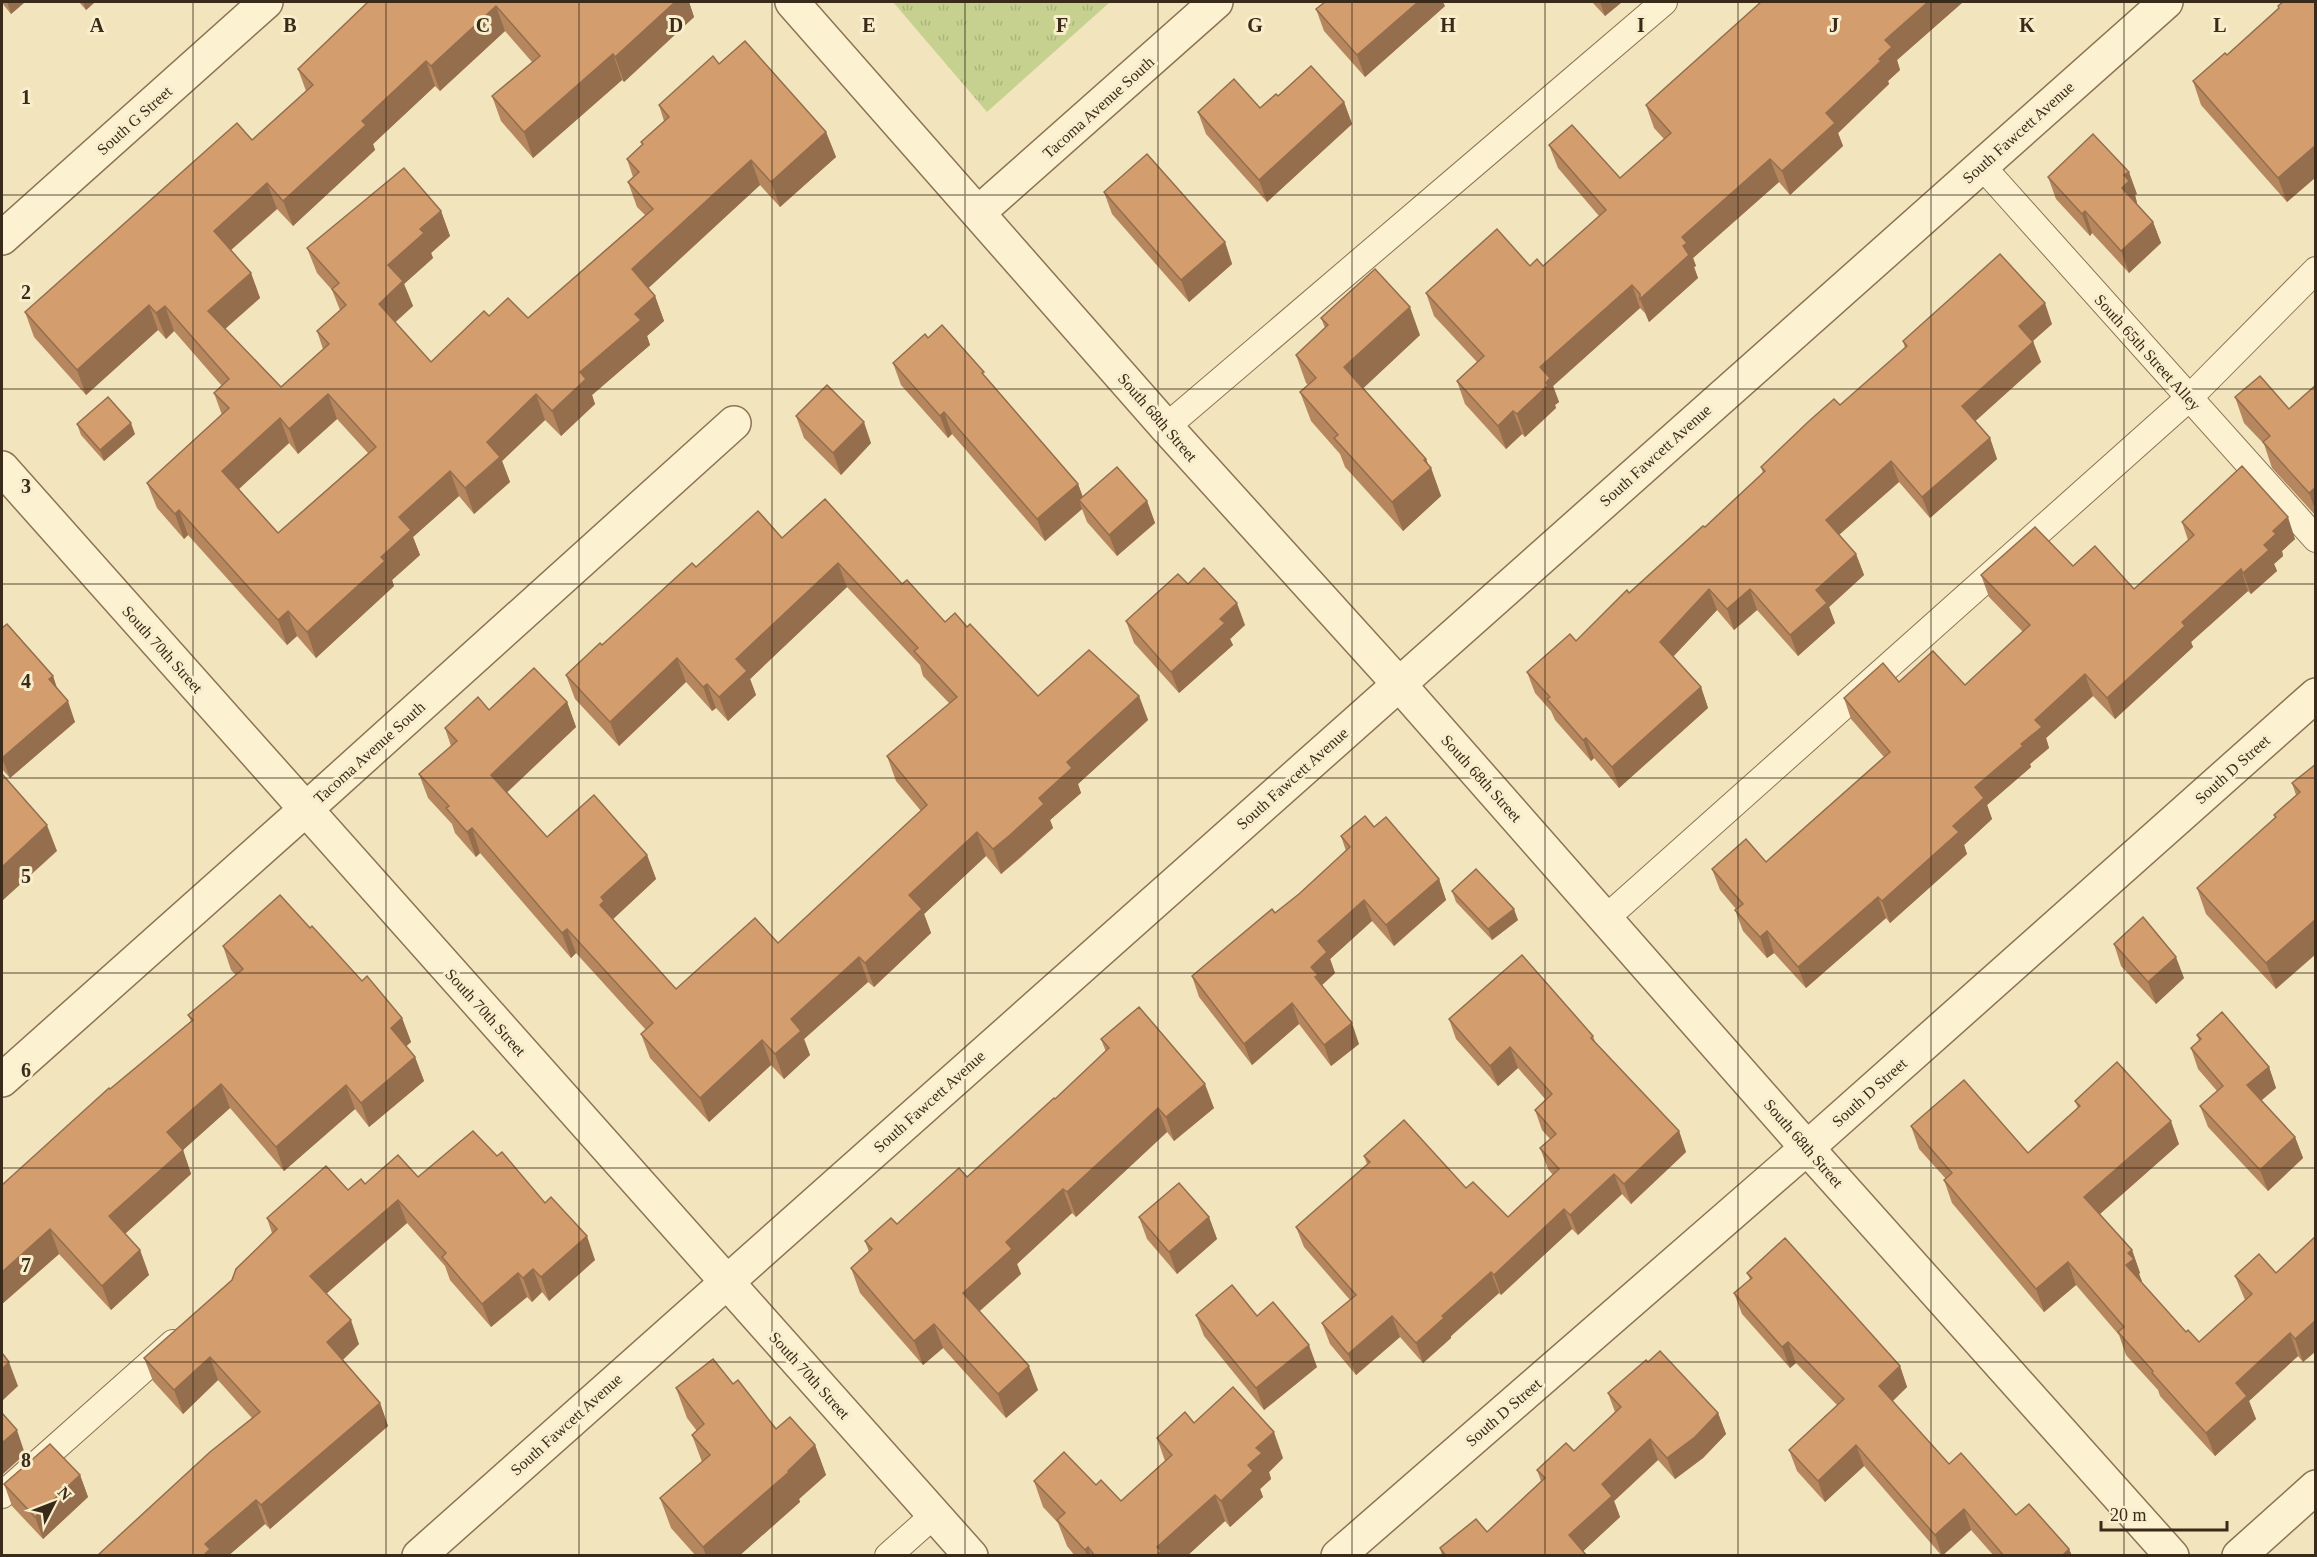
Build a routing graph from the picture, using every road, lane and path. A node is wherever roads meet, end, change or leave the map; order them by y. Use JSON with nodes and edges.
{"nodes":[{"id":1,"x":266,"y":2,"type":"edge"},
{"id":2,"x":792,"y":2,"type":"edge"},
{"id":3,"x":1216,"y":2,"type":"edge"},
{"id":4,"x":1664,"y":2,"type":"edge"},
{"id":5,"x":2166,"y":2,"type":"edge"},
{"id":6,"x":1981,"y":165,"type":"junction"},
{"id":7,"x":979,"y":212,"type":"junction"},
{"id":8,"x":2,"y":238,"type":"edge"},
{"id":9,"x":2316,"y":270,"type":"edge"},
{"id":10,"x":2189,"y":398,"type":"junction"},
{"id":11,"x":734,"y":423,"type":"dead end"},
{"id":12,"x":1166,"y":427,"type":"junction"},
{"id":13,"x":2,"y":468,"type":"edge"},
{"id":14,"x":2316,"y":539,"type":"edge"},
{"id":15,"x":1398,"y":683,"type":"junction"},
{"id":16,"x":2316,"y":695,"type":"edge"},
{"id":17,"x":305,"y":810,"type":"junction"},
{"id":18,"x":1606,"y":918,"type":"junction"},
{"id":19,"x":2,"y":1080,"type":"edge"},
{"id":20,"x":1807,"y":1148,"type":"junction"},
{"id":21,"x":726,"y":1281,"type":"junction"},
{"id":22,"x":195,"y":1324,"type":"edge"},
{"id":23,"x":2316,"y":1487,"type":"edge"},
{"id":24,"x":2,"y":1495,"type":"edge"},
{"id":25,"x":934,"y":1515,"type":"junction"},
{"id":26,"x":419,"y":1556,"type":"edge"},
{"id":27,"x":888,"y":1556,"type":"edge"},
{"id":28,"x":971,"y":1556,"type":"edge"},
{"id":29,"x":1338,"y":1556,"type":"edge"},
{"id":30,"x":2172,"y":1556,"type":"edge"},
{"id":31,"x":2239,"y":1556,"type":"edge"}],
"edges":[{"from":1,"to":8,"type":"street","name":"South G Street"},
{"from":2,"to":7,"type":"street","name":"South 68th Street"},
{"from":3,"to":7,"type":"street","name":"Tacoma Avenue South"},
{"from":4,"to":12,"type":"lane"},
{"from":5,"to":6,"type":"street","name":"South Fawcett Avenue"},
{"from":6,"to":10,"type":"lane","name":"South 65th Street Alley"},
{"from":6,"to":15,"type":"street","name":"South Fawcett Avenue"},
{"from":7,"to":12,"type":"street","name":"South 68th Street"},
{"from":9,"to":10,"type":"lane"},
{"from":10,"to":14,"type":"lane","name":"South 65th Street Alley"},
{"from":10,"to":18,"type":"lane"},
{"from":11,"to":17,"type":"street","name":"Tacoma Avenue South"},
{"from":12,"to":15,"type":"street","name":"South 68th Street"},
{"from":13,"to":17,"type":"street","name":"South 70th Street"},
{"from":15,"to":18,"type":"street","name":"South 68th Street"},
{"from":15,"to":21,"type":"street","name":"South Fawcett Avenue"},
{"from":16,"to":20,"type":"street","name":"South D Street"},
{"from":17,"to":19,"type":"street","name":"Tacoma Avenue South"},
{"from":17,"to":21,"type":"street","name":"South 70th Street"},
{"from":18,"to":20,"type":"street","name":"South 68th Street"},
{"from":20,"to":29,"type":"street","name":"South D Street"},
{"from":20,"to":30,"type":"street","name":"South 68th Street"},
{"from":21,"to":25,"type":"street","name":"South 70th Street"},
{"from":21,"to":26,"type":"street","name":"South Fawcett Avenue"},
{"from":22,"to":24,"type":"lane"},
{"from":23,"to":31,"type":"street"},
{"from":25,"to":27,"type":"lane"},
{"from":25,"to":28,"type":"street","name":"South 70th Street"}]}
